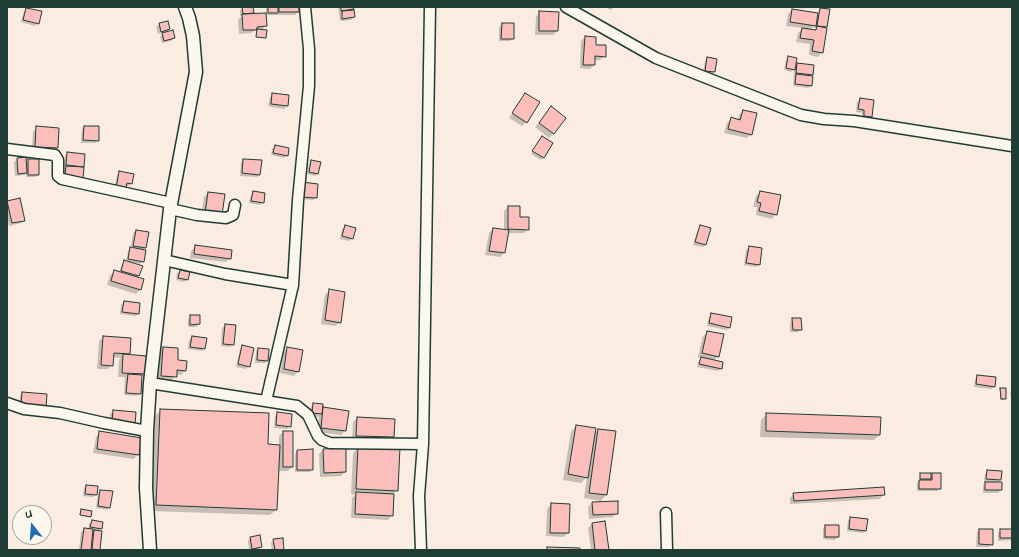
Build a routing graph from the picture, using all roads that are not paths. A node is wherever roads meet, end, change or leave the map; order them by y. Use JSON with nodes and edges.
{"nodes":[{"id":1,"x":185,"y":7,"type":"edge"},
{"id":2,"x":305,"y":7,"type":"edge"},
{"id":3,"x":430,"y":7,"type":"edge"},
{"id":4,"x":566,"y":7,"type":"edge"},
{"id":5,"x":1012,"y":146,"type":"edge"},
{"id":6,"x":7,"y":149,"type":"edge"},
{"id":7,"x":235,"y":205,"type":"dead end"},
{"id":8,"x":171,"y":206,"type":"junction"},
{"id":9,"x":164,"y":260,"type":"junction"},
{"id":10,"x":293,"y":285,"type":"junction"},
{"id":11,"x":150,"y":383,"type":"junction"},
{"id":12,"x":266,"y":401,"type":"junction"},
{"id":13,"x":7,"y":403,"type":"edge"},
{"id":14,"x":147,"y":431,"type":"junction"},
{"id":15,"x":424,"y":444,"type":"junction"},
{"id":16,"x":666,"y":512,"type":"dead end"},
{"id":17,"x":150,"y":550,"type":"edge"},
{"id":18,"x":421,"y":550,"type":"edge"},
{"id":19,"x":667,"y":550,"type":"edge"}],
"edges":[{"from":1,"to":8,"type":"street"},
{"from":2,"to":10,"type":"street"},
{"from":3,"to":15,"type":"street"},
{"from":4,"to":5,"type":"street"},
{"from":6,"to":8,"type":"street"},
{"from":7,"to":8,"type":"street"},
{"from":8,"to":9,"type":"street"},
{"from":9,"to":10,"type":"street"},
{"from":9,"to":11,"type":"street"},
{"from":10,"to":12,"type":"street"},
{"from":11,"to":12,"type":"street"},
{"from":11,"to":14,"type":"street"},
{"from":12,"to":15,"type":"street"},
{"from":13,"to":14,"type":"street"},
{"from":14,"to":17,"type":"street"},
{"from":15,"to":18,"type":"street"},
{"from":16,"to":19,"type":"street"}]}
